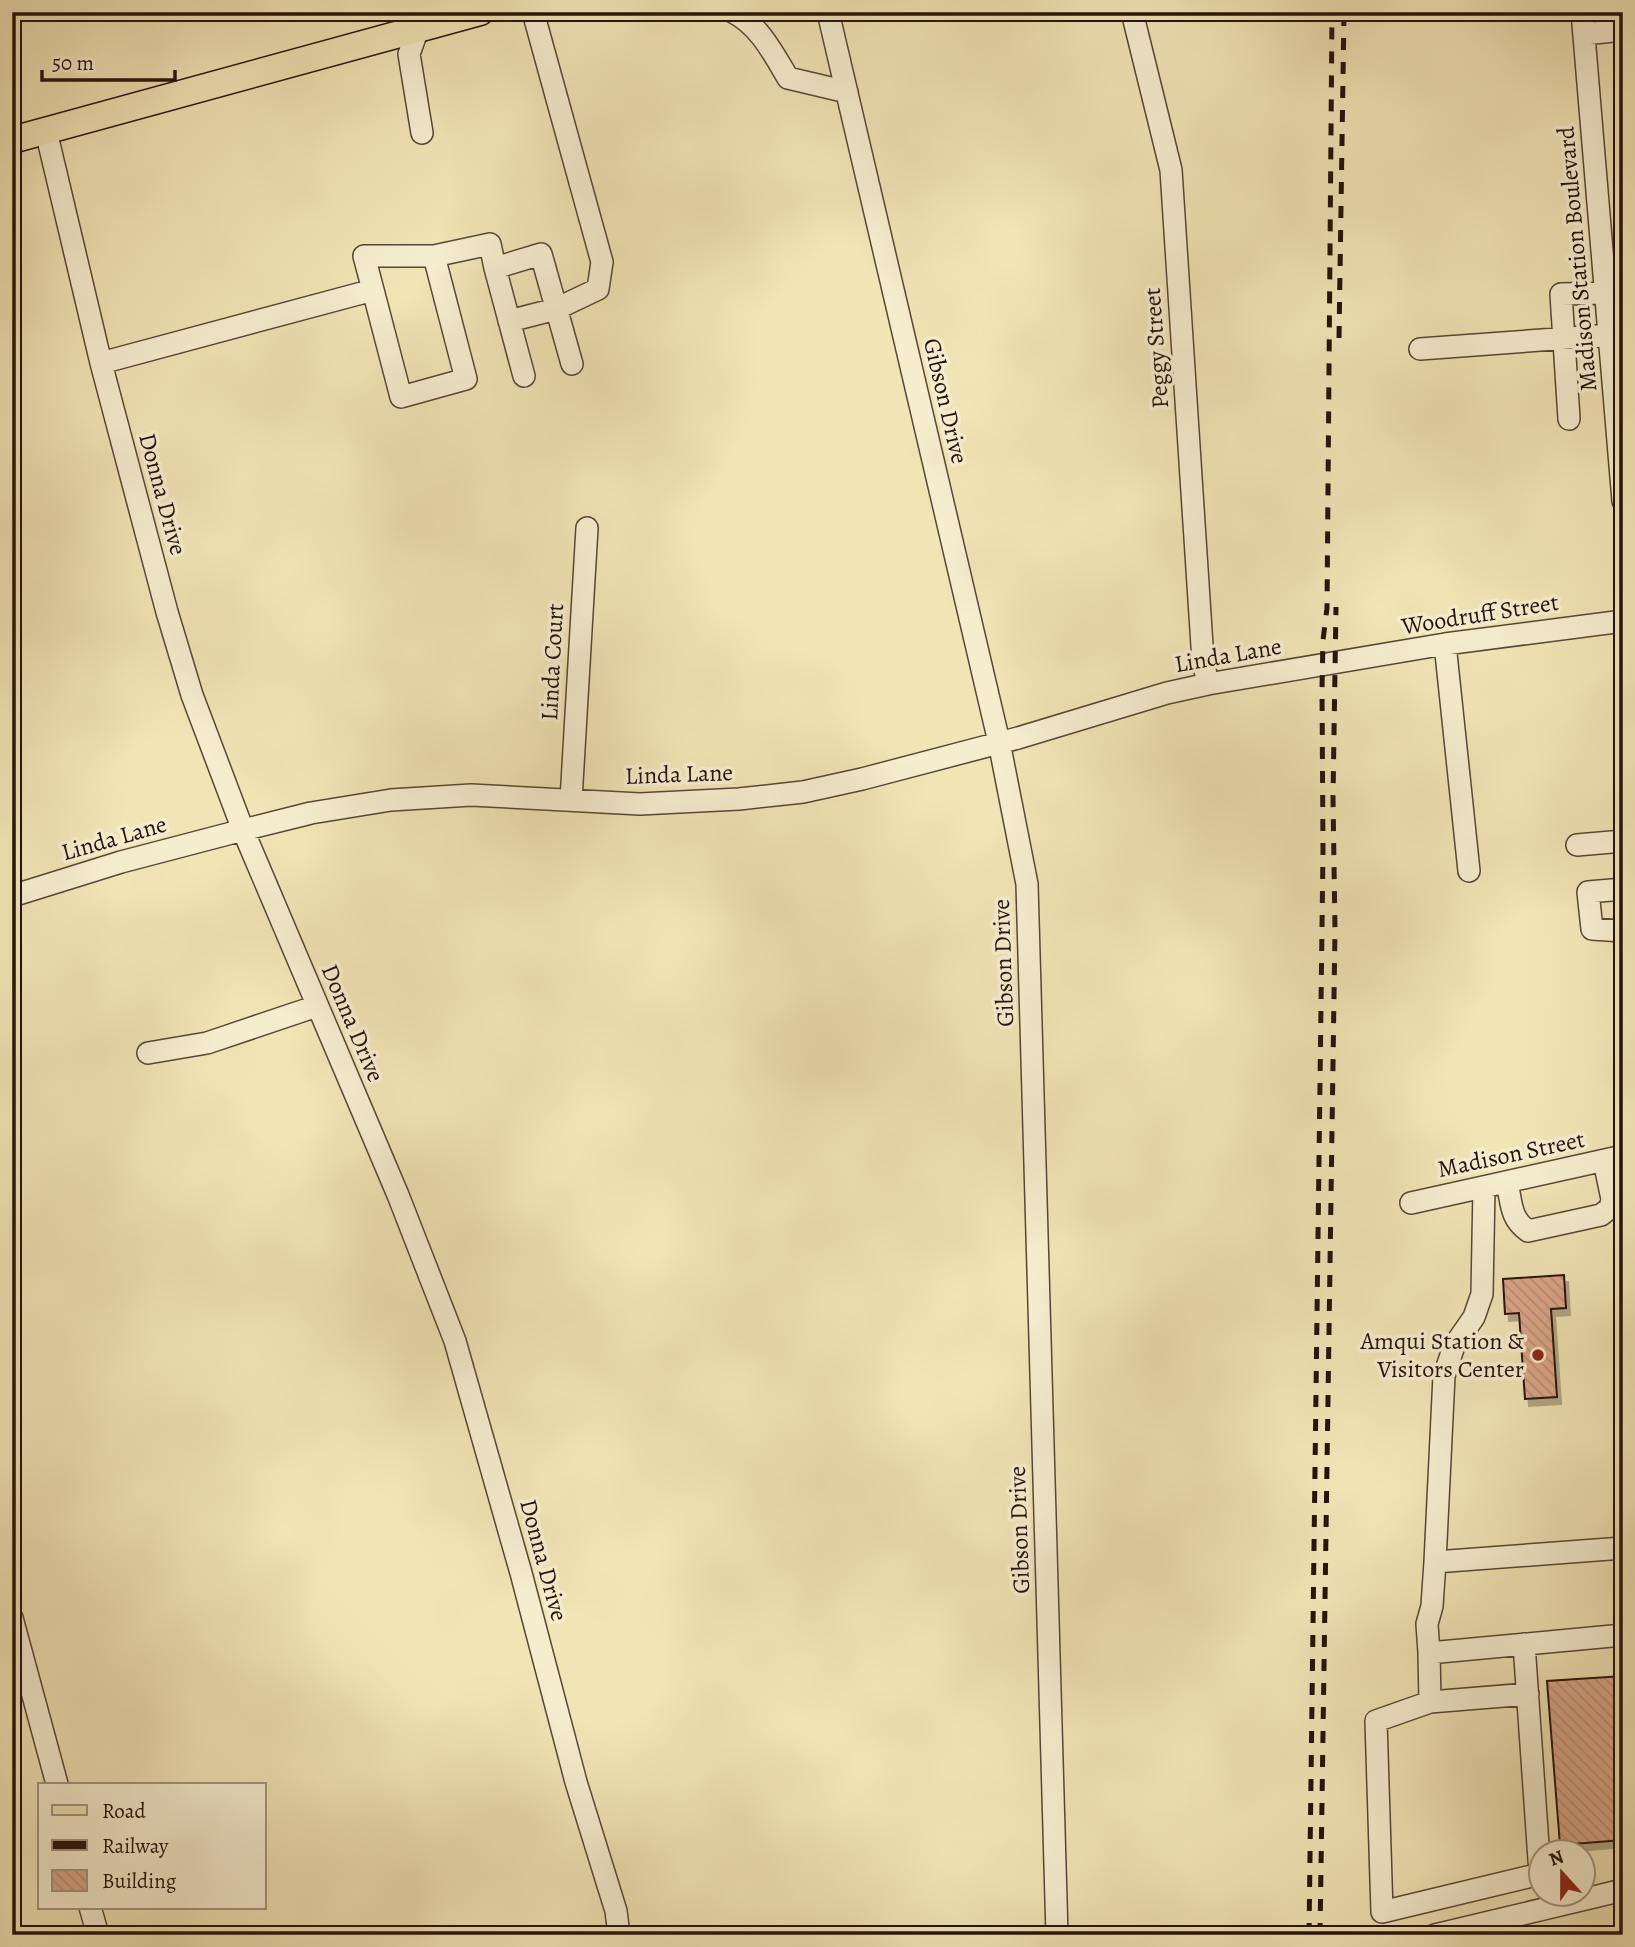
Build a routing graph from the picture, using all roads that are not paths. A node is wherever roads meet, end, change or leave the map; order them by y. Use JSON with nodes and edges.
{"nodes":[{"id":1,"x":480,"y":12,"type":"edge"},
{"id":2,"x":533,"y":12,"type":"edge"},
{"id":3,"x":733,"y":12,"type":"edge"},
{"id":4,"x":828,"y":12,"type":"edge"},
{"id":5,"x":1132,"y":12,"type":"edge"},
{"id":6,"x":1582,"y":12,"type":"edge"},
{"id":7,"x":416,"y":20,"type":"edge"},
{"id":8,"x":1623,"y":30,"type":"edge"},
{"id":9,"x":1584,"y":34,"type":"junction"},
{"id":10,"x":847,"y":92,"type":"junction"},
{"id":11,"x":46,"y":131,"type":"junction"},
{"id":12,"x":422,"y":133,"type":"dead end"},
{"id":13,"x":12,"y":140,"type":"edge"},
{"id":14,"x":1613,"y":246,"type":"edge"},
{"id":15,"x":434,"y":256,"type":"junction"},
{"id":16,"x":495,"y":268,"type":"junction"},
{"id":17,"x":373,"y":290,"type":"junction"},
{"id":18,"x":1606,"y":293,"type":"junction"},
{"id":19,"x":556,"y":309,"type":"junction"},
{"id":20,"x":509,"y":321,"type":"junction"},
{"id":21,"x":1610,"y":335,"type":"junction"},
{"id":22,"x":1564,"y":339,"type":"junction"},
{"id":23,"x":1420,"y":349,"type":"dead end"},
{"id":24,"x":101,"y":363,"type":"junction"},
{"id":25,"x":572,"y":364,"type":"dead end"},
{"id":26,"x":524,"y":376,"type":"dead end"},
{"id":27,"x":1569,"y":419,"type":"dead end"},
{"id":28,"x":1623,"y":501,"type":"edge"},
{"id":29,"x":587,"y":528,"type":"dead end"},
{"id":30,"x":1623,"y":621,"type":"edge"},
{"id":31,"x":1445,"y":645,"type":"junction"},
{"id":32,"x":1345,"y":662,"type":"joint"},
{"id":33,"x":1208,"y":684,"type":"junction"},
{"id":34,"x":999,"y":742,"type":"junction"},
{"id":35,"x":571,"y":800,"type":"junction"},
{"id":36,"x":243,"y":830,"type":"junction"},
{"id":37,"x":1623,"y":841,"type":"edge"},
{"id":38,"x":1577,"y":845,"type":"dead end"},
{"id":39,"x":1469,"y":871,"type":"dead end"},
{"id":40,"x":1623,"y":889,"type":"edge"},
{"id":41,"x":12,"y":896,"type":"edge"},
{"id":42,"x":1623,"y":931,"type":"edge"},
{"id":43,"x":317,"y":1006,"type":"junction"},
{"id":44,"x":148,"y":1053,"type":"dead end"},
{"id":45,"x":1613,"y":1158,"type":"edge"},
{"id":46,"x":1507,"y":1183,"type":"junction"},
{"id":47,"x":1485,"y":1188,"type":"junction"},
{"id":48,"x":1411,"y":1203,"type":"dead end"},
{"id":49,"x":1623,"y":1548,"type":"edge"},
{"id":50,"x":1435,"y":1562,"type":"junction"},
{"id":51,"x":12,"y":1618,"type":"edge"},
{"id":52,"x":1623,"y":1635,"type":"edge"},
{"id":53,"x":1524,"y":1644,"type":"junction"},
{"id":54,"x":1429,"y":1653,"type":"junction"},
{"id":55,"x":1528,"y":1694,"type":"junction"},
{"id":56,"x":1430,"y":1702,"type":"junction"},
{"id":57,"x":57,"y":1783,"type":"edge"},
{"id":58,"x":1623,"y":1890,"type":"edge"},
{"id":59,"x":91,"y":1909,"type":"edge"},
{"id":60,"x":98,"y":1935,"type":"edge"},
{"id":61,"x":619,"y":1935,"type":"edge"},
{"id":62,"x":1056,"y":1935,"type":"edge"},
{"id":63,"x":1435,"y":1935,"type":"edge"}],
"edges":[{"from":1,"to":7,"type":"main road"},
{"from":2,"to":19,"type":"street"},
{"from":3,"to":10,"type":"street"},
{"from":4,"to":10,"type":"street","name":"Gibson Drive"},
{"from":5,"to":33,"type":"street","name":"Peggy Street"},
{"from":6,"to":9,"type":"street","name":"Madison Station Boulevard"},
{"from":7,"to":11,"type":"main road"},
{"from":7,"to":12,"type":"street"},
{"from":8,"to":9,"type":"street"},
{"from":9,"to":14,"type":"street","name":"Madison Station Boulevard"},
{"from":10,"to":34,"type":"street","name":"Gibson Drive"},
{"from":11,"to":13,"type":"main road"},
{"from":11,"to":24,"type":"street","name":"Donna Drive"},
{"from":14,"to":18,"type":"street","name":"Madison Station Boulevard"},
{"from":15,"to":16,"type":"street"},
{"from":15,"to":17,"type":"street"},
{"from":15,"to":17,"type":"street"},
{"from":16,"to":19,"type":"street"},
{"from":16,"to":20,"type":"street"},
{"from":17,"to":24,"type":"street"},
{"from":18,"to":21,"type":"street","name":"Madison Station Boulevard"},
{"from":18,"to":22,"type":"street"},
{"from":19,"to":20,"type":"street"},
{"from":19,"to":25,"type":"street"},
{"from":20,"to":26,"type":"street"},
{"from":21,"to":22,"type":"street"},
{"from":21,"to":28,"type":"street","name":"Madison Station Boulevard"},
{"from":22,"to":23,"type":"street"},
{"from":22,"to":27,"type":"street"},
{"from":24,"to":36,"type":"street","name":"Donna Drive"},
{"from":29,"to":35,"type":"street","name":"Linda Court"},
{"from":30,"to":31,"type":"street","name":"Woodruff Street"},
{"from":31,"to":32,"type":"street","name":"Woodruff Street"},
{"from":31,"to":39,"type":"street"},
{"from":32,"to":33,"type":"street","name":"Linda Lane"},
{"from":33,"to":34,"type":"street","name":"Linda Lane"},
{"from":34,"to":35,"type":"street","name":"Linda Lane"},
{"from":34,"to":62,"type":"street","name":"Gibson Drive"},
{"from":35,"to":36,"type":"street","name":"Linda Lane"},
{"from":36,"to":41,"type":"street","name":"Linda Lane"},
{"from":36,"to":43,"type":"street","name":"Donna Drive"},
{"from":37,"to":38,"type":"street"},
{"from":40,"to":42,"type":"street"},
{"from":43,"to":44,"type":"street"},
{"from":43,"to":61,"type":"street","name":"Donna Drive"},
{"from":45,"to":46,"type":"street","name":"Madison Street"},
{"from":45,"to":46,"type":"street"},
{"from":46,"to":47,"type":"street","name":"Madison Street"},
{"from":47,"to":48,"type":"street","name":"Madison Street"},
{"from":47,"to":50,"type":"street"},
{"from":49,"to":50,"type":"street"},
{"from":50,"to":54,"type":"street"},
{"from":51,"to":57,"type":"street"},
{"from":52,"to":53,"type":"street"},
{"from":53,"to":54,"type":"street"},
{"from":53,"to":55,"type":"street"},
{"from":54,"to":56,"type":"street"},
{"from":55,"to":56,"type":"street"},
{"from":55,"to":56,"type":"street"},
{"from":58,"to":63,"type":"street"},
{"from":59,"to":60,"type":"street"}]}
